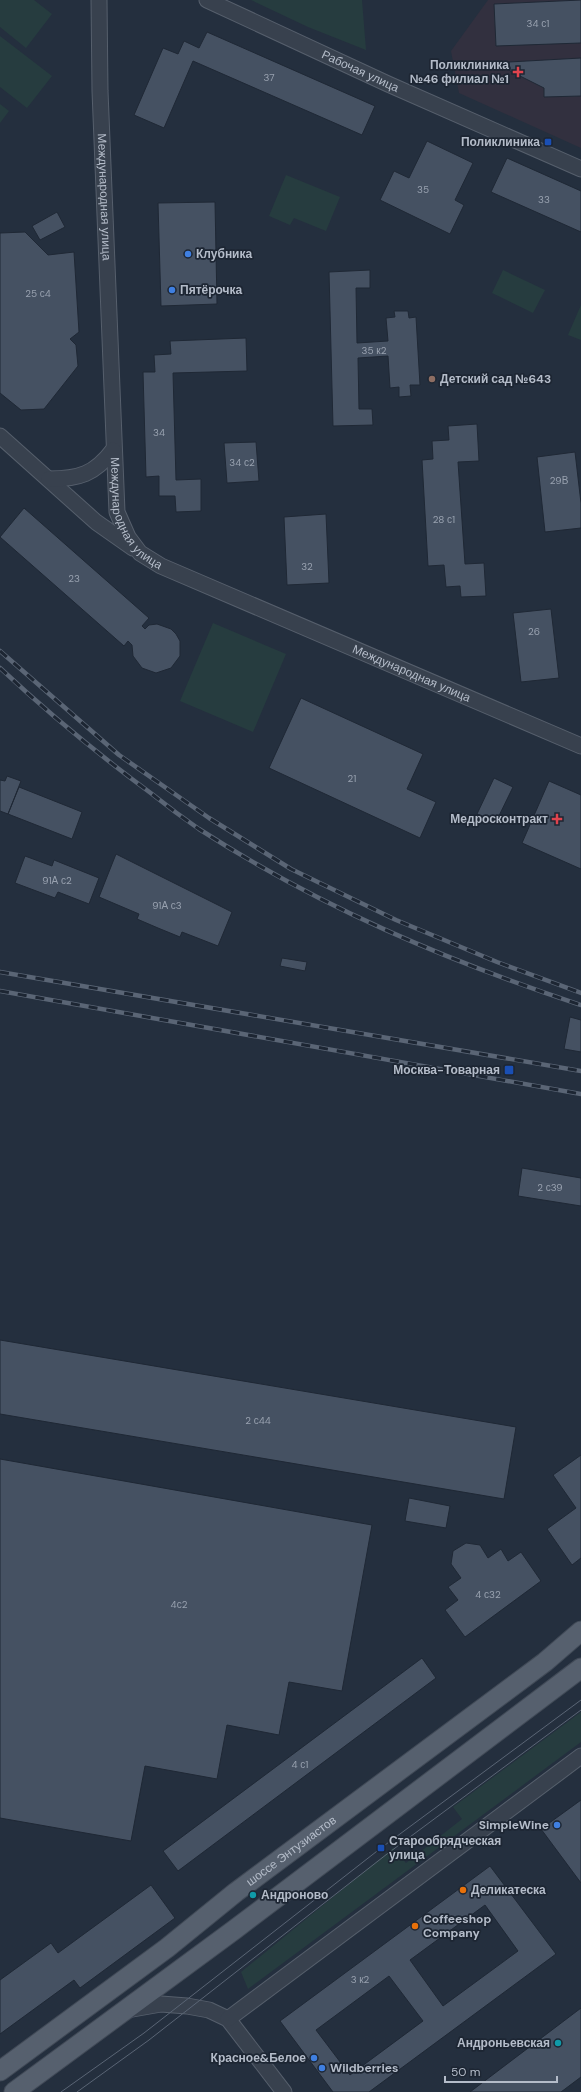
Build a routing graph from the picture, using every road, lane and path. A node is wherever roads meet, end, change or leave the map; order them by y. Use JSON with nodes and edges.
{"nodes":[{"id":1,"x":100,"y":0,"type":"edge"},
{"id":2,"x":207,"y":0,"type":"edge"},
{"id":3,"x":581,"y":169,"type":"edge"},
{"id":4,"x":0,"y":436,"type":"edge"},
{"id":5,"x":113,"y":450,"type":"junction"},
{"id":6,"x":49,"y":479,"type":"junction"},
{"id":7,"x":140,"y":554,"type":"junction"},
{"id":8,"x":581,"y":746,"type":"edge"},
{"id":9,"x":581,"y":1631,"type":"edge"},
{"id":10,"x":581,"y":1668,"type":"edge"},
{"id":11,"x":581,"y":1756,"type":"edge"},
{"id":12,"x":127,"y":2010,"type":"junction"},
{"id":13,"x":228,"y":2019,"type":"junction"},
{"id":14,"x":34,"y":2046,"type":"junction"},
{"id":15,"x":0,"y":2056,"type":"edge"},
{"id":16,"x":0,"y":2071,"type":"edge"},
{"id":17,"x":25,"y":2086,"type":"edge"},
{"id":18,"x":14,"y":2092,"type":"edge"},
{"id":19,"x":284,"y":2092,"type":"edge"}],
"edges":[{"from":1,"to":5,"type":"street","name":"Международная улица"},
{"from":2,"to":3,"type":"street","name":"Рабочая улица"},
{"from":4,"to":6,"type":"street"},
{"from":5,"to":6,"type":"street"},
{"from":5,"to":7,"type":"street","name":"Международная улица"},
{"from":6,"to":7,"type":"street"},
{"from":7,"to":8,"type":"street","name":"Международная улица"},
{"from":9,"to":14,"type":"main road","name":"шоссе Энтузиастов"},
{"from":10,"to":12,"type":"main road"},
{"from":11,"to":13,"type":"street"},
{"from":12,"to":13,"type":"street"},
{"from":12,"to":17,"type":"main road"},
{"from":13,"to":19,"type":"street"},
{"from":14,"to":15,"type":"main road"},
{"from":14,"to":16,"type":"main road","name":"шоссе Энтузиастов"},
{"from":17,"to":18,"type":"main road"}]}
